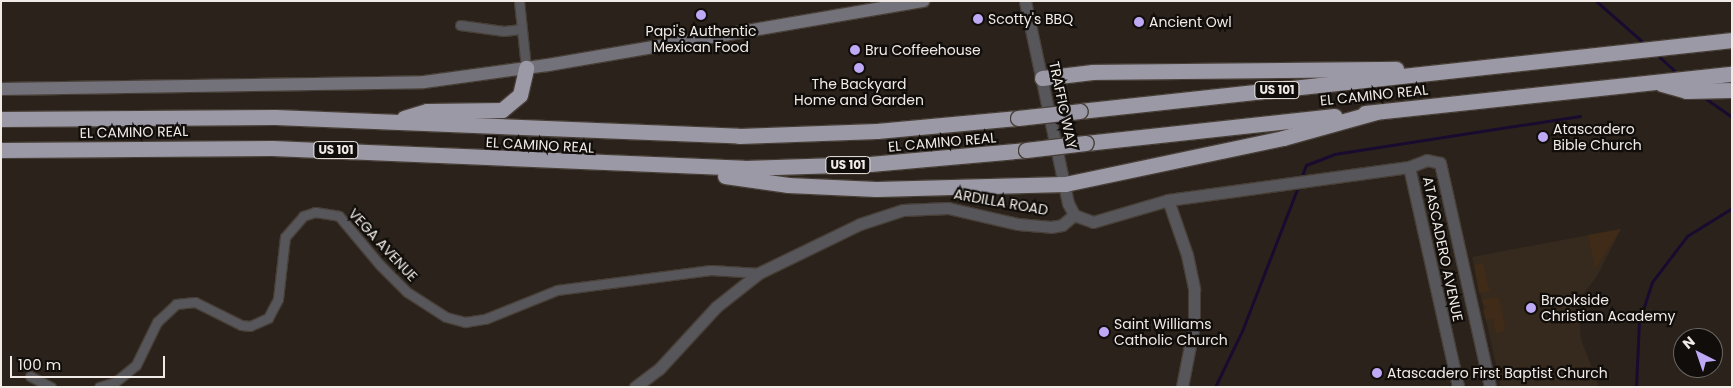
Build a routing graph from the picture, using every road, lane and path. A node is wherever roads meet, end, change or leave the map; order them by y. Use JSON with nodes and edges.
{"nodes":[{"id":1,"x":519,"y":1,"type":"edge"},
{"id":2,"x":924,"y":1,"type":"edge"},
{"id":3,"x":1025,"y":1,"type":"edge"},
{"id":4,"x":460,"y":24,"type":"dead end"},
{"id":5,"x":520,"y":29,"type":"junction"},
{"id":6,"x":1732,"y":40,"type":"edge"},
{"id":7,"x":526,"y":68,"type":"junction"},
{"id":8,"x":1475,"y":69,"type":"junction"},
{"id":9,"x":1732,"y":74,"type":"edge"},
{"id":10,"x":1042,"y":78,"type":"junction"},
{"id":11,"x":1653,"y":82,"type":"junction"},
{"id":12,"x":1,"y":89,"type":"edge"},
{"id":13,"x":1732,"y":90,"type":"edge"},
{"id":14,"x":1376,"y":112,"type":"junction"},
{"id":15,"x":1,"y":119,"type":"edge"},
{"id":16,"x":394,"y":121,"type":"junction"},
{"id":17,"x":1,"y":150,"type":"edge"},
{"id":18,"x":1409,"y":167,"type":"junction"},
{"id":19,"x":670,"y":168,"type":"junction"},
{"id":20,"x":1065,"y":184,"type":"junction"},
{"id":21,"x":1168,"y":200,"type":"junction"},
{"id":22,"x":1074,"y":214,"type":"junction"},
{"id":23,"x":760,"y":273,"type":"junction"},
{"id":24,"x":30,"y":376,"type":"dead end"},
{"id":25,"x":51,"y":387,"type":"edge"},
{"id":26,"x":99,"y":387,"type":"edge"},
{"id":27,"x":635,"y":387,"type":"edge"},
{"id":28,"x":1182,"y":387,"type":"edge"},
{"id":29,"x":1458,"y":387,"type":"edge"},
{"id":30,"x":1490,"y":387,"type":"edge"}],
"edges":[{"from":1,"to":5,"type":"street"},
{"from":2,"to":7,"type":"main road"},
{"from":3,"to":10,"type":"street","name":"TRAFFIC WAY"},
{"from":4,"to":5,"type":"street"},
{"from":5,"to":7,"type":"street"},
{"from":6,"to":8,"type":"highway","name":"EL CAMINO REAL","number":"US 101"},
{"from":7,"to":12,"type":"main road"},
{"from":7,"to":16,"type":"highway"},
{"from":8,"to":10,"type":"highway"},
{"from":8,"to":16,"type":"highway","name":"EL CAMINO REAL","number":"US 101","bridge":true},
{"from":9,"to":11,"type":"highway","name":"EL CAMINO REAL","number":"US 101"},
{"from":10,"to":20,"type":"street","name":"TRAFFIC WAY"},
{"from":11,"to":13,"type":"highway"},
{"from":11,"to":14,"type":"highway","name":"EL CAMINO REAL","number":"US 101"},
{"from":14,"to":19,"type":"highway","name":"EL CAMINO REAL","number":"US 101","bridge":true},
{"from":14,"to":20,"type":"highway"},
{"from":15,"to":16,"type":"highway","name":"EL CAMINO REAL","number":"US 101"},
{"from":17,"to":19,"type":"highway","name":"EL CAMINO REAL","number":"US 101"},
{"from":18,"to":21,"type":"street"},
{"from":18,"to":29,"type":"street","name":"ATASCADERO AVENUE"},
{"from":18,"to":30,"type":"street","name":"ATASCADERO AVENUE"},
{"from":19,"to":20,"type":"highway"},
{"from":20,"to":22,"type":"street","name":"TRAFFIC WAY"},
{"from":21,"to":22,"type":"street"},
{"from":21,"to":28,"type":"street"},
{"from":22,"to":23,"type":"street","name":"ARDILLA ROAD"},
{"from":23,"to":26,"type":"street","name":"VEGA AVENUE"},
{"from":23,"to":27,"type":"street","name":"ARDILLA ROAD"},
{"from":24,"to":25,"type":"street"}]}
